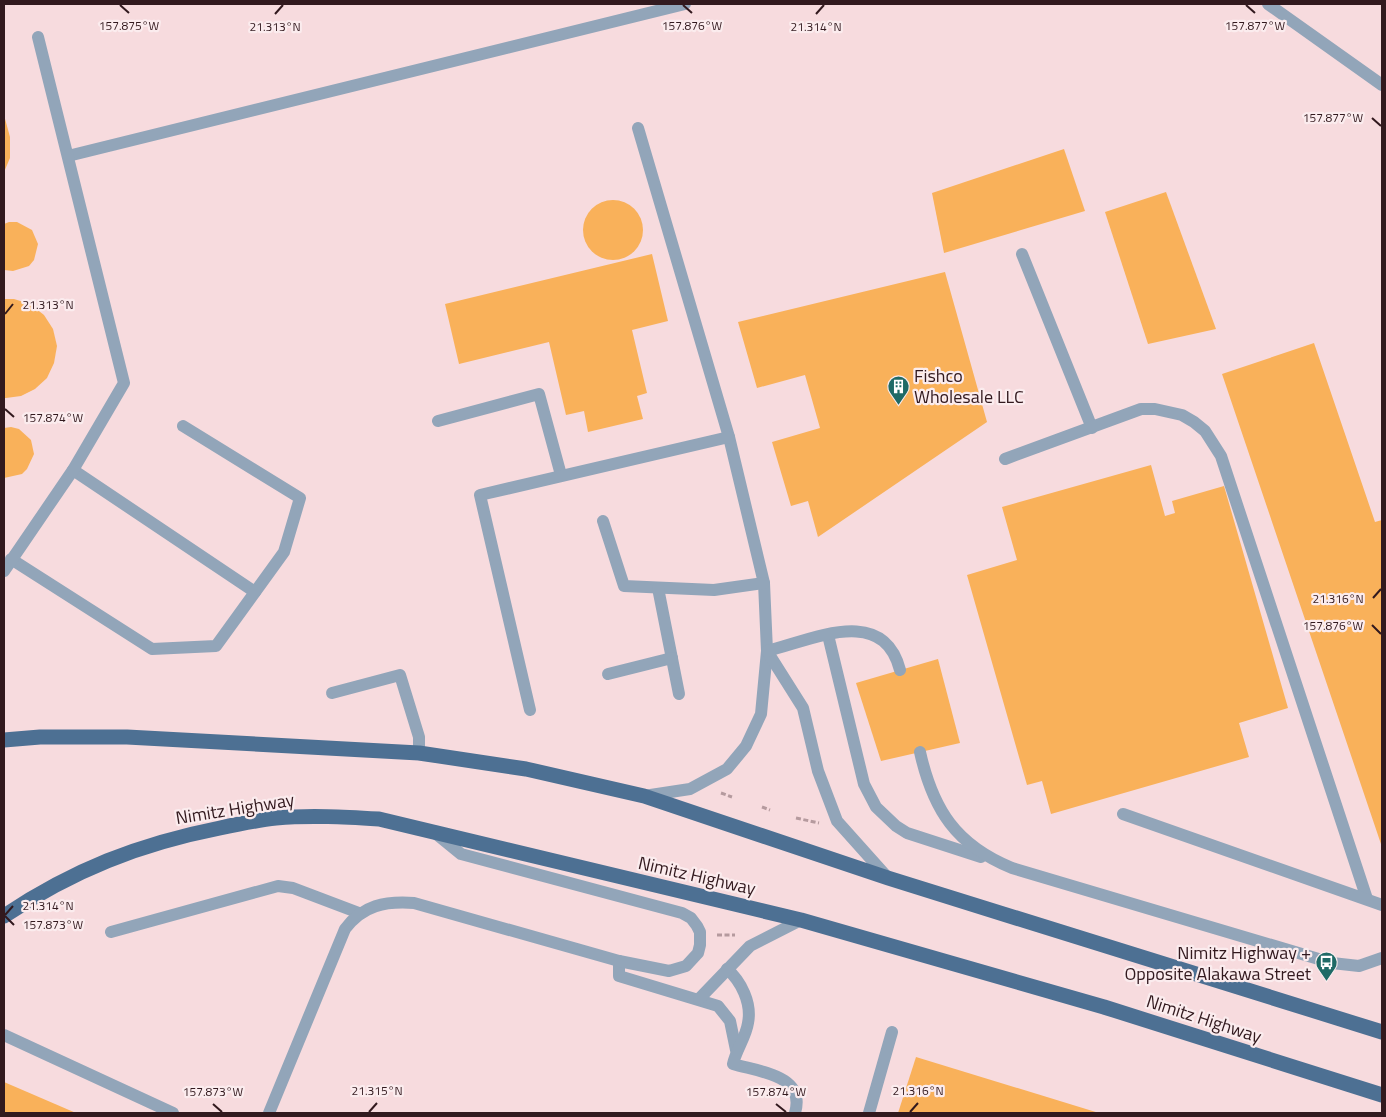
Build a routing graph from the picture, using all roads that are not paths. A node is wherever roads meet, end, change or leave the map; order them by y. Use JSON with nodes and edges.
{"nodes":[{"id":1,"x":685,"y":4,"type":"edge"},
{"id":2,"x":1268,"y":4,"type":"edge"},
{"id":3,"x":38,"y":37,"type":"dead end"},
{"id":4,"x":1382,"y":85,"type":"edge"},
{"id":5,"x":638,"y":128,"type":"dead end"},
{"id":6,"x":68,"y":156,"type":"junction"},
{"id":7,"x":1022,"y":254,"type":"dead end"},
{"id":8,"x":438,"y":421,"type":"dead end"},
{"id":9,"x":183,"y":426,"type":"dead end"},
{"id":10,"x":1092,"y":428,"type":"junction"},
{"id":11,"x":729,"y":437,"type":"junction"},
{"id":12,"x":1005,"y":459,"type":"dead end"},
{"id":13,"x":73,"y":470,"type":"junction"},
{"id":14,"x":561,"y":475,"type":"junction"},
{"id":15,"x":603,"y":521,"type":"dead end"},
{"id":16,"x":11,"y":559,"type":"junction"},
{"id":17,"x":4,"y":571,"type":"edge"},
{"id":18,"x":764,"y":583,"type":"junction"},
{"id":19,"x":658,"y":588,"type":"junction"},
{"id":20,"x":255,"y":592,"type":"junction"},
{"id":21,"x":828,"y":635,"type":"junction"},
{"id":22,"x":767,"y":651,"type":"junction"},
{"id":23,"x":672,"y":658,"type":"junction"},
{"id":24,"x":900,"y":670,"type":"dead end"},
{"id":25,"x":608,"y":674,"type":"dead end"},
{"id":26,"x":332,"y":693,"type":"dead end"},
{"id":27,"x":679,"y":694,"type":"dead end"},
{"id":28,"x":530,"y":710,"type":"dead end"},
{"id":29,"x":5,"y":738,"type":"edge"},
{"id":30,"x":920,"y":752,"type":"dead end"},
{"id":31,"x":419,"y":753,"type":"junction"},
{"id":32,"x":644,"y":796,"type":"junction"},
{"id":33,"x":1123,"y":814,"type":"dead end"},
{"id":34,"x":434,"y":832,"type":"junction"},
{"id":35,"x":993,"y":860,"type":"junction"},
{"id":36,"x":888,"y":878,"type":"junction"},
{"id":37,"x":1366,"y":900,"type":"junction"},
{"id":38,"x":1382,"y":905,"type":"edge"},
{"id":39,"x":359,"y":913,"type":"junction"},
{"id":40,"x":4,"y":916,"type":"edge"},
{"id":41,"x":801,"y":920,"type":"junction"},
{"id":42,"x":111,"y":932,"type":"dead end"},
{"id":43,"x":1382,"y":958,"type":"edge"},
{"id":44,"x":619,"y":961,"type":"junction"},
{"id":45,"x":727,"y":969,"type":"junction"},
{"id":46,"x":699,"y":999,"type":"junction"},
{"id":47,"x":1381,"y":1031,"type":"edge"},
{"id":48,"x":892,"y":1032,"type":"dead end"},
{"id":49,"x":4,"y":1035,"type":"edge"},
{"id":50,"x":736,"y":1050,"type":"junction"},
{"id":51,"x":1375,"y":1093,"type":"edge"},
{"id":52,"x":1382,"y":1106,"type":"edge"},
{"id":53,"x":173,"y":1113,"type":"edge"},
{"id":54,"x":269,"y":1113,"type":"edge"},
{"id":55,"x":795,"y":1113,"type":"edge"},
{"id":56,"x":869,"y":1113,"type":"edge"}],
"edges":[{"from":1,"to":6,"type":"lane"},
{"from":2,"to":4,"type":"lane"},
{"from":3,"to":6,"type":"lane"},
{"from":5,"to":11,"type":"lane"},
{"from":6,"to":13,"type":"lane"},
{"from":7,"to":10,"type":"lane"},
{"from":8,"to":14,"type":"lane"},
{"from":9,"to":20,"type":"lane"},
{"from":10,"to":12,"type":"lane"},
{"from":10,"to":37,"type":"lane"},
{"from":11,"to":14,"type":"lane"},
{"from":11,"to":18,"type":"lane"},
{"from":13,"to":16,"type":"lane"},
{"from":13,"to":20,"type":"lane"},
{"from":14,"to":28,"type":"lane"},
{"from":15,"to":19,"type":"lane"},
{"from":16,"to":17,"type":"lane"},
{"from":16,"to":20,"type":"lane"},
{"from":18,"to":19,"type":"lane"},
{"from":18,"to":22,"type":"lane"},
{"from":19,"to":23,"type":"lane"},
{"from":21,"to":22,"type":"lane"},
{"from":21,"to":24,"type":"lane"},
{"from":21,"to":35,"type":"lane"},
{"from":22,"to":32,"type":"lane"},
{"from":22,"to":36,"type":"lane"},
{"from":23,"to":25,"type":"lane"},
{"from":23,"to":27,"type":"lane"},
{"from":26,"to":31,"type":"lane"},
{"from":29,"to":31,"type":"main road"},
{"from":30,"to":35,"type":"lane"},
{"from":31,"to":32,"type":"main road"},
{"from":32,"to":36,"type":"main road"},
{"from":33,"to":37,"type":"lane"},
{"from":34,"to":40,"type":"main road","name":"Nimitz Highway"},
{"from":34,"to":41,"type":"main road","name":"Nimitz Highway"},
{"from":34,"to":44,"type":"lane"},
{"from":35,"to":43,"type":"lane"},
{"from":36,"to":47,"type":"main road"},
{"from":37,"to":38,"type":"lane"},
{"from":39,"to":42,"type":"lane"},
{"from":39,"to":44,"type":"lane"},
{"from":39,"to":54,"type":"lane"},
{"from":41,"to":45,"type":"lane"},
{"from":41,"to":51,"type":"main road","name":"Nimitz Highway"},
{"from":44,"to":46,"type":"lane"},
{"from":45,"to":46,"type":"lane"},
{"from":45,"to":50,"type":"lane"},
{"from":46,"to":50,"type":"lane"},
{"from":48,"to":56,"type":"lane"},
{"from":49,"to":53,"type":"lane"},
{"from":50,"to":55,"type":"lane"},
{"from":51,"to":52,"type":"main road"}]}
